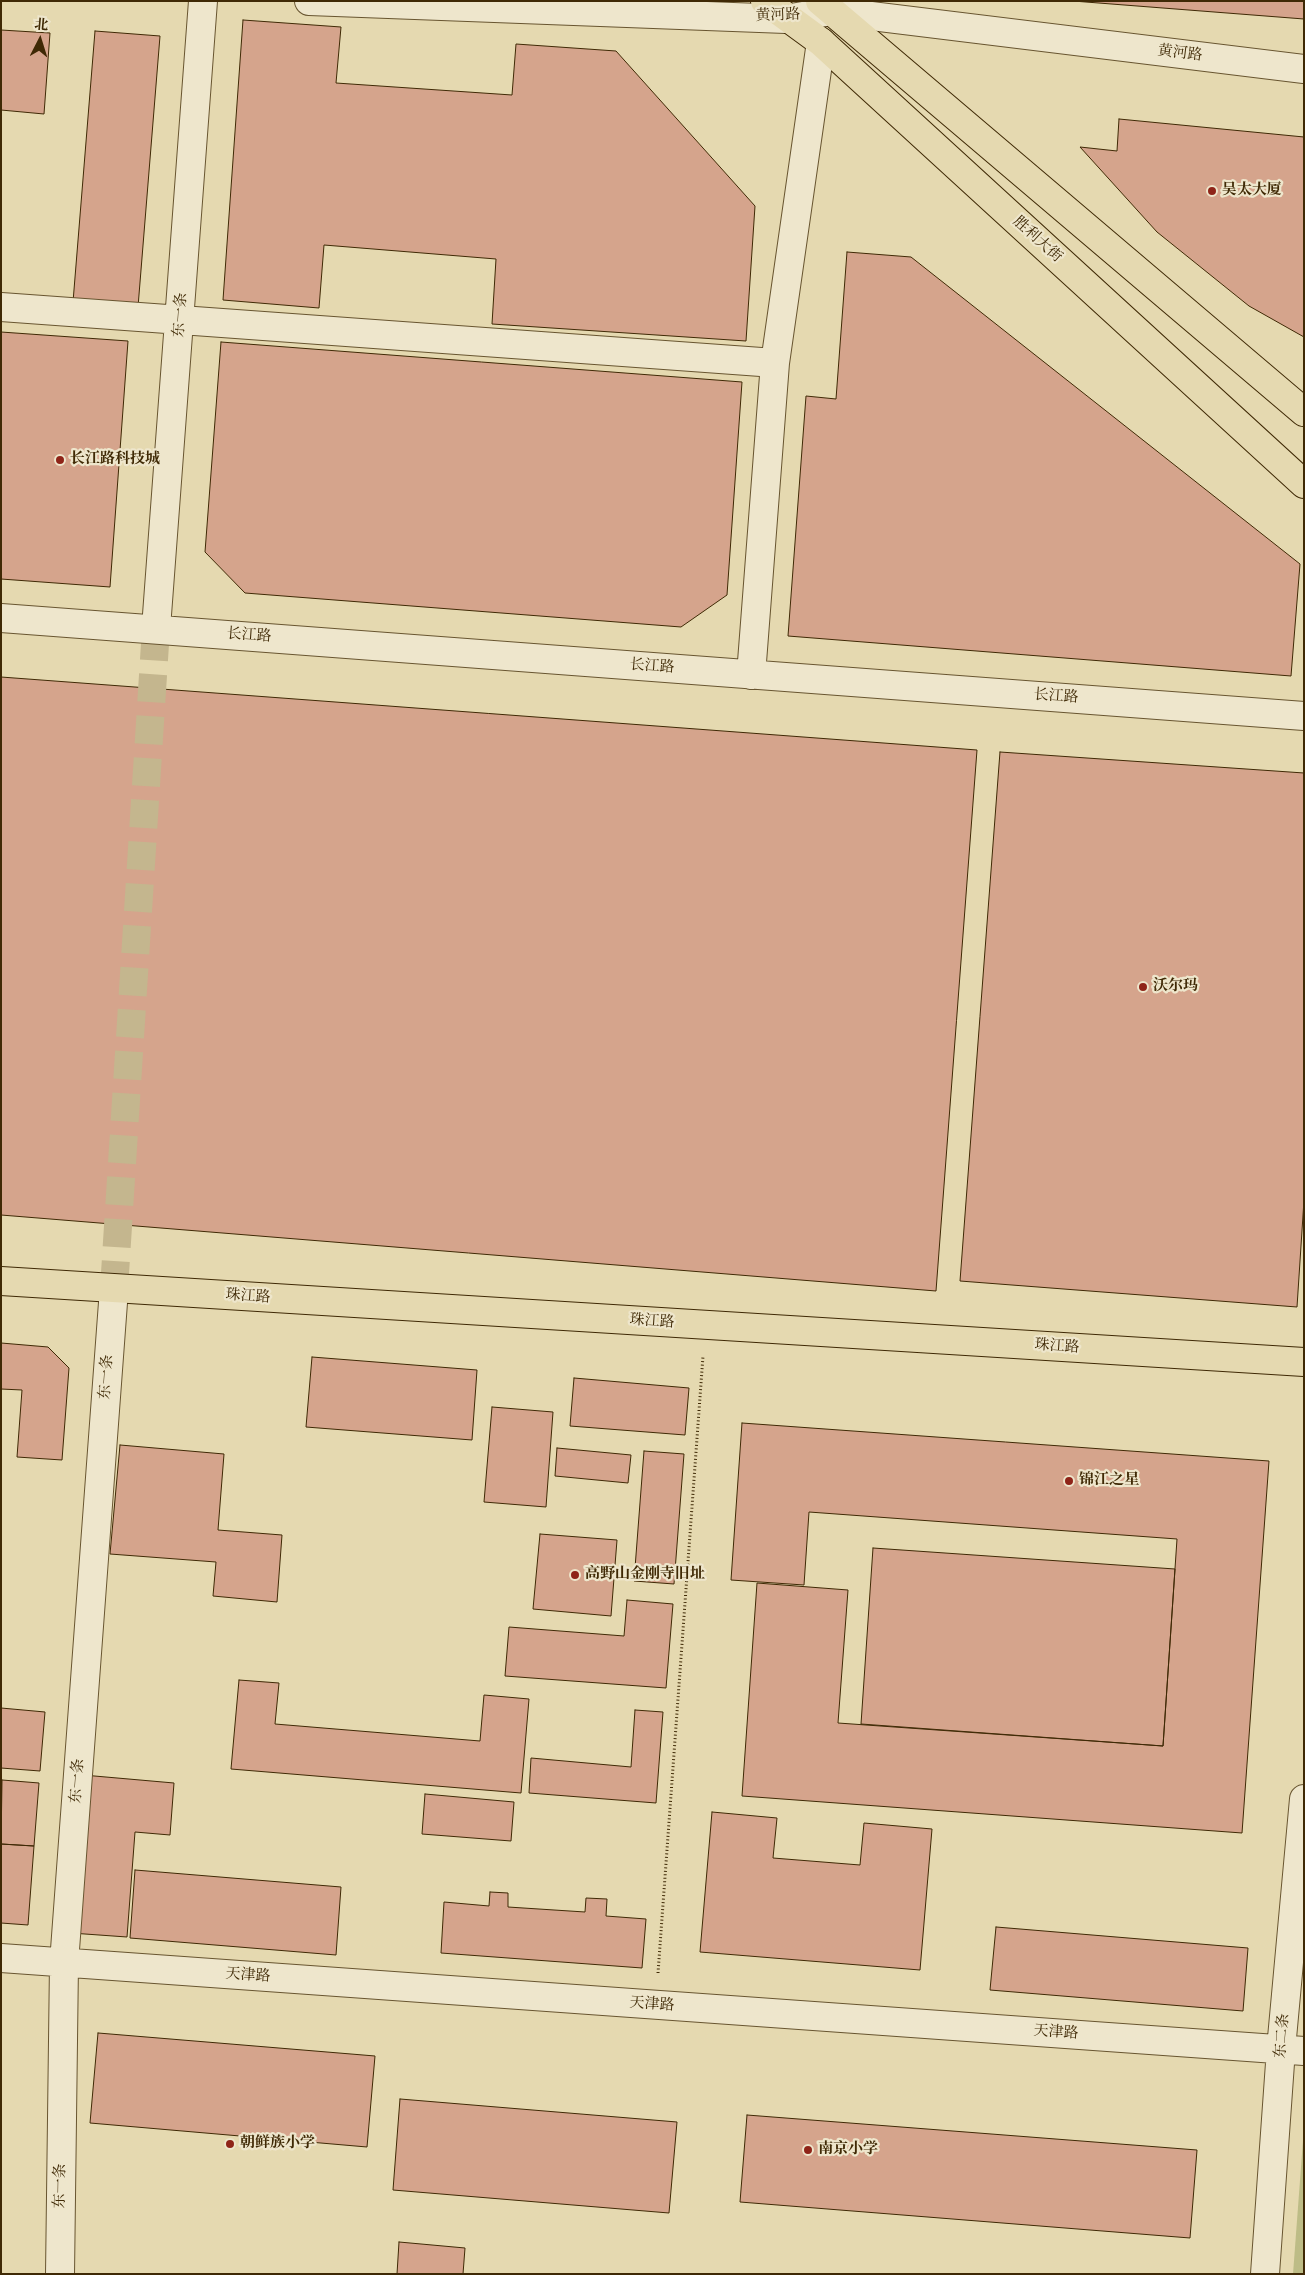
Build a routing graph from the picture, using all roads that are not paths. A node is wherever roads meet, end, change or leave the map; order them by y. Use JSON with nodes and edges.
{"nodes":[{"id":1,"x":204,"y":1,"type":"edge"},
{"id":2,"x":309,"y":1,"type":"edge"},
{"id":3,"x":765,"y":1,"type":"edge"},
{"id":4,"x":828,"y":4,"type":"edge"},
{"id":5,"x":786,"y":19,"type":"junction"},
{"id":6,"x":820,"y":42,"type":"junction"},
{"id":7,"x":1304,"y":70,"type":"edge"},
{"id":8,"x":1,"y":308,"type":"edge"},
{"id":9,"x":181,"y":322,"type":"junction"},
{"id":10,"x":775,"y":362,"type":"junction"},
{"id":11,"x":1304,"y":412,"type":"edge"},
{"id":12,"x":1304,"y":484,"type":"edge"},
{"id":13,"x":1,"y":618,"type":"edge"},
{"id":14,"x":156,"y":628,"type":"junction"},
{"id":15,"x":751,"y":675,"type":"junction"},
{"id":16,"x":1304,"y":716,"type":"edge"},
{"id":17,"x":1,"y":1281,"type":"edge"},
{"id":18,"x":114,"y":1289,"type":"junction"},
{"id":19,"x":1304,"y":1362,"type":"edge"},
{"id":20,"x":1304,"y":1799,"type":"edge"},
{"id":21,"x":1,"y":1958,"type":"edge"},
{"id":22,"x":64,"y":1963,"type":"junction"},
{"id":23,"x":1292,"y":2050,"type":"edge"},
{"id":24,"x":60,"y":2274,"type":"edge"},
{"id":25,"x":1265,"y":2274,"type":"edge"}],
"edges":[{"from":1,"to":9,"type":"street","name":"东一条"},
{"from":2,"to":5,"type":"street","name":"黄河路"},
{"from":3,"to":5,"type":"main road","name":"胜利大街"},
{"from":4,"to":5,"type":"street","name":"黄河路"},
{"from":4,"to":7,"type":"street","name":"黄河路"},
{"from":4,"to":11,"type":"main road"},
{"from":5,"to":6,"type":"main road","name":"胜利大街"},
{"from":6,"to":10,"type":"street"},
{"from":6,"to":12,"type":"main road","name":"胜利大街"},
{"from":8,"to":9,"type":"street"},
{"from":9,"to":10,"type":"street"},
{"from":9,"to":14,"type":"street","name":"东一条"},
{"from":10,"to":15,"type":"street"},
{"from":13,"to":14,"type":"street","name":"长江路"},
{"from":14,"to":15,"type":"street","name":"长江路"},
{"from":15,"to":16,"type":"street","name":"长江路"},
{"from":17,"to":18,"type":"main road","name":"珠江路"},
{"from":18,"to":19,"type":"main road","name":"珠江路"},
{"from":18,"to":22,"type":"street","name":"东一条"},
{"from":20,"to":23,"type":"street","name":"东二条"},
{"from":21,"to":22,"type":"street","name":"天津路"},
{"from":22,"to":23,"type":"street","name":"天津路"},
{"from":22,"to":24,"type":"street","name":"东一条"},
{"from":23,"to":25,"type":"street","name":"东二条"}]}
